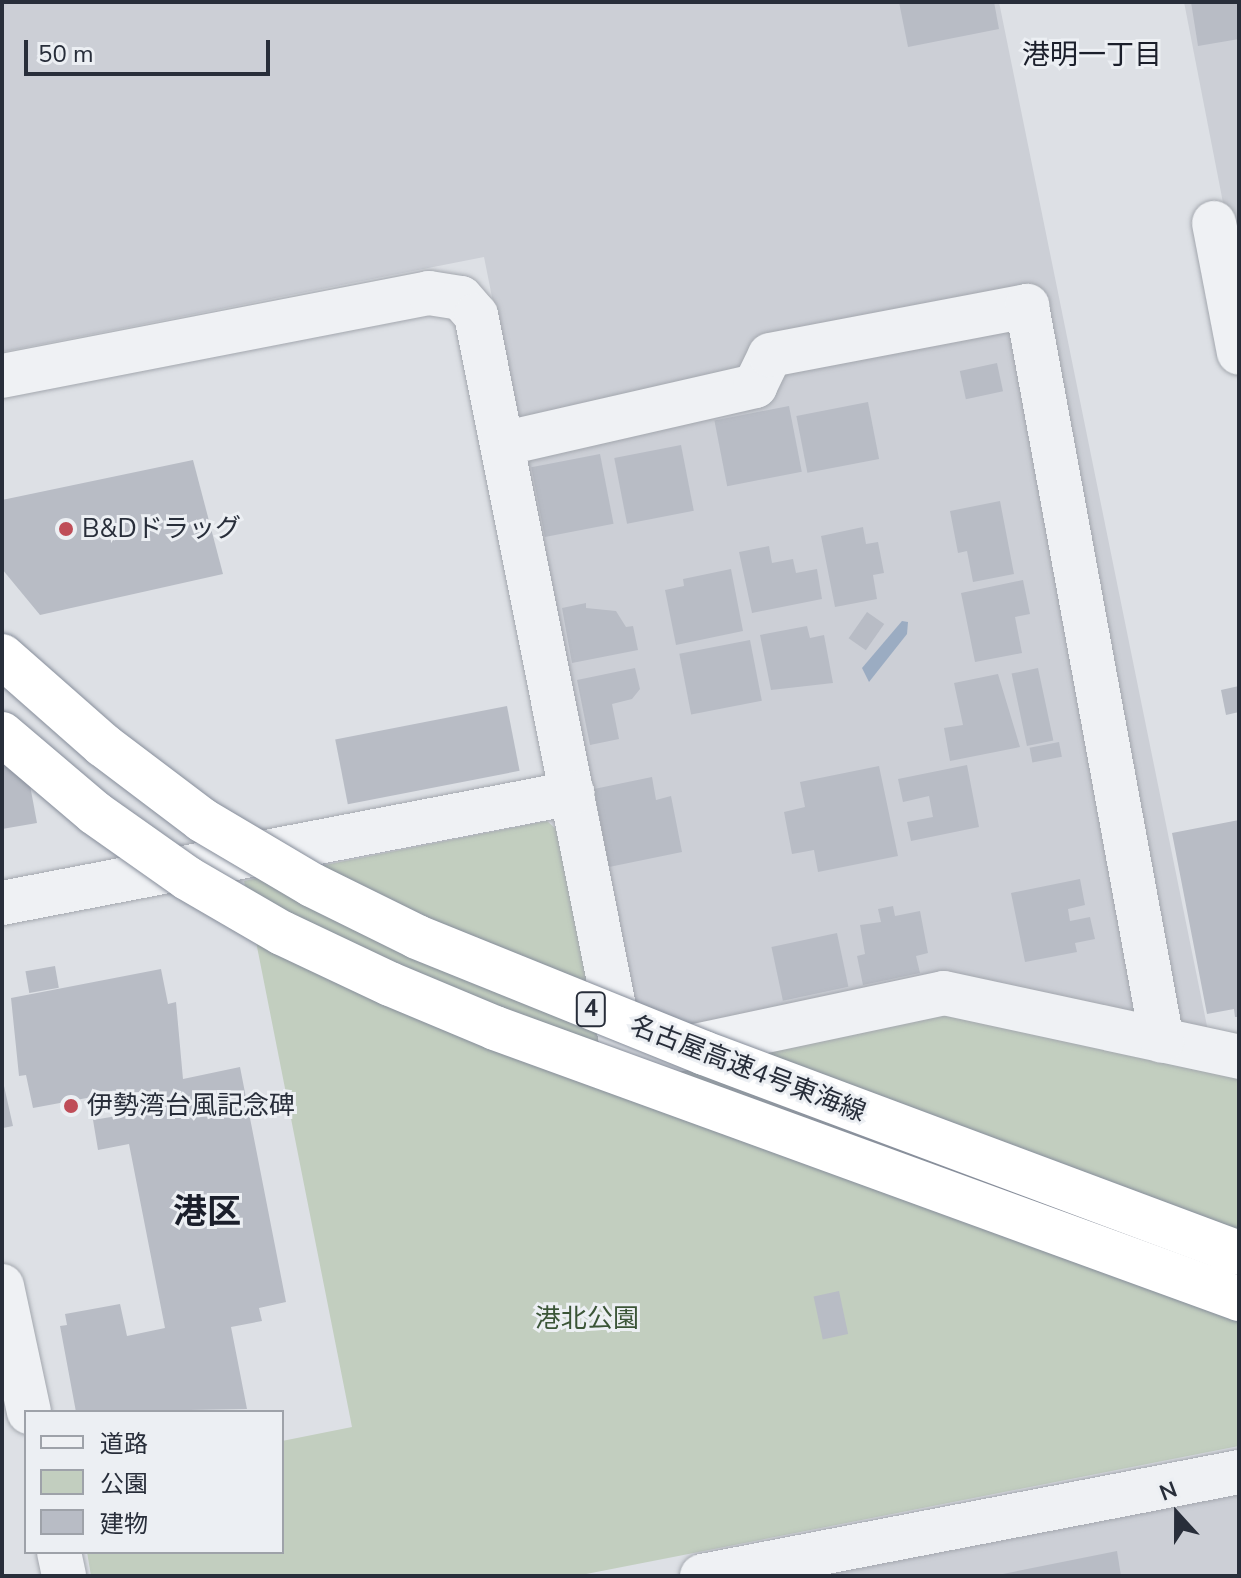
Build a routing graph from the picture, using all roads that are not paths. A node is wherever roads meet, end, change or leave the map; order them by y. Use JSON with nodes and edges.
{"nodes":[{"id":1,"x":1214,"y":223,"type":"dead end"},
{"id":2,"x":1239,"y":353,"type":"edge"},
{"id":3,"x":2,"y":376,"type":"edge"},
{"id":4,"x":502,"y":444,"type":"junction"},
{"id":5,"x":2,"y":656,"type":"edge"},
{"id":6,"x":2,"y":734,"type":"edge"},
{"id":7,"x":572,"y":793,"type":"junction"},
{"id":8,"x":2,"y":903,"type":"edge"},
{"id":9,"x":1162,"y":1041,"type":"junction"},
{"id":10,"x":1239,"y":1057,"type":"edge"},
{"id":11,"x":1239,"y":1253,"type":"edge"},
{"id":12,"x":2,"y":1286,"type":"edge"},
{"id":13,"x":1239,"y":1299,"type":"edge"},
{"id":14,"x":29,"y":1410,"type":"edge"},
{"id":15,"x":1239,"y":1472,"type":"edge"},
{"id":16,"x":59,"y":1554,"type":"edge"},
{"id":17,"x":64,"y":1576,"type":"edge"},
{"id":18,"x":702,"y":1576,"type":"edge"}],
"edges":[{"from":1,"to":2,"type":"street"},
{"from":3,"to":4,"type":"street"},
{"from":4,"to":7,"type":"street"},
{"from":4,"to":9,"type":"street"},
{"from":5,"to":11,"type":"highway","name":"名古屋高速4号東海線","number":"4","bridge":true},
{"from":6,"to":13,"type":"highway","name":"名古屋高速4号東海線","number":"4","bridge":true},
{"from":7,"to":8,"type":"street"},
{"from":7,"to":9,"type":"street"},
{"from":9,"to":10,"type":"street"},
{"from":12,"to":14,"type":"street"},
{"from":15,"to":18,"type":"street"},
{"from":16,"to":17,"type":"street"}]}
